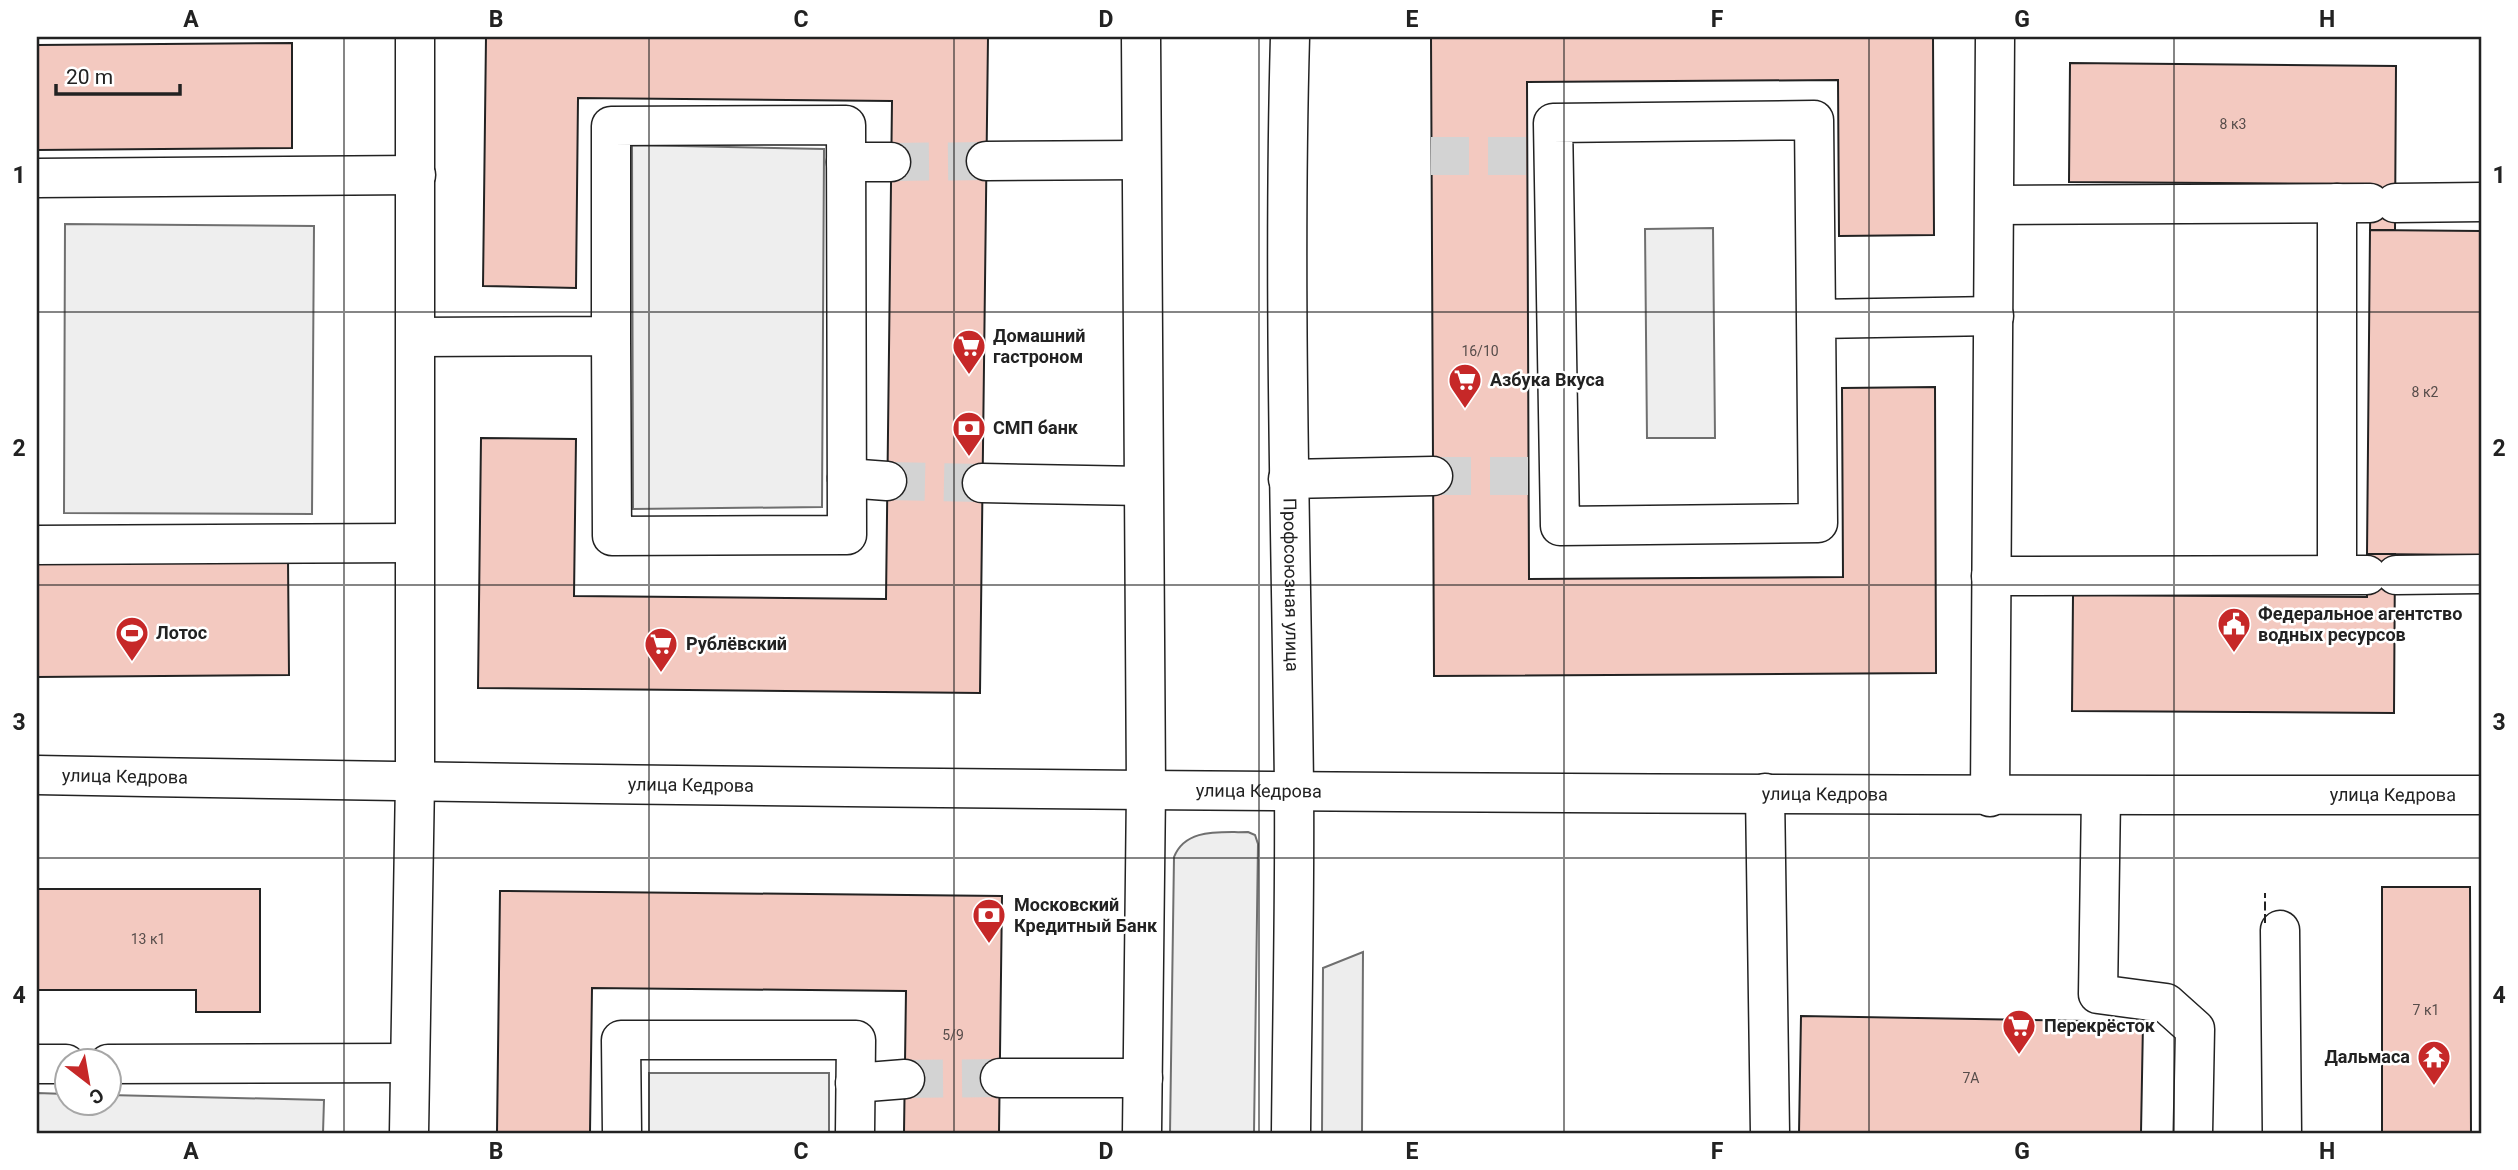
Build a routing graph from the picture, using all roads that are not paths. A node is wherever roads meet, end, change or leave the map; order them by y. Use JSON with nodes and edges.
{"nodes":[{"id":1,"x":415,"y":37,"type":"edge"},
{"id":2,"x":1141,"y":37,"type":"edge"},
{"id":3,"x":1290,"y":37,"type":"edge"},
{"id":4,"x":1994,"y":37,"type":"edge"},
{"id":5,"x":1141,"y":160,"type":"junction"},
{"id":6,"x":986,"y":161,"type":"tunnel mouth"},
{"id":7,"x":846,"y":162,"type":"junction"},
{"id":8,"x":891,"y":162,"type":"tunnel mouth"},
{"id":9,"x":416,"y":175,"type":"junction"},
{"id":10,"x":37,"y":178,"type":"edge"},
{"id":11,"x":2481,"y":202,"type":"edge"},
{"id":12,"x":2368,"y":203,"type":"junction"},
{"id":13,"x":1995,"y":205,"type":"junction"},
{"id":14,"x":1994,"y":316,"type":"junction"},
{"id":15,"x":1816,"y":319,"type":"junction"},
{"id":16,"x":416,"y":337,"type":"junction"},
{"id":17,"x":611,"y":337,"type":"junction"},
{"id":18,"x":1433,"y":476,"type":"tunnel mouth"},
{"id":19,"x":847,"y":478,"type":"junction"},
{"id":20,"x":1289,"y":479,"type":"junction"},
{"id":21,"x":887,"y":481,"type":"tunnel mouth"},
{"id":22,"x":982,"y":483,"type":"tunnel mouth"},
{"id":23,"x":1143,"y":486,"type":"junction"},
{"id":24,"x":414,"y":543,"type":"junction"},
{"id":25,"x":37,"y":545,"type":"edge"},
{"id":26,"x":2367,"y":574,"type":"junction"},
{"id":27,"x":2481,"y":574,"type":"edge"},
{"id":28,"x":1991,"y":576,"type":"junction"},
{"id":29,"x":37,"y":775,"type":"edge"},
{"id":30,"x":415,"y":781,"type":"junction"},
{"id":31,"x":1146,"y":789,"type":"junction"},
{"id":32,"x":1294,"y":789,"type":"junction"},
{"id":33,"x":1765,"y":793,"type":"junction"},
{"id":34,"x":2481,"y":795,"type":"edge"},
{"id":35,"x":2101,"y":796,"type":"junction"},
{"id":36,"x":1990,"y":797,"type":"junction"},
{"id":37,"x":2280,"y":930,"type":"dead end"},
{"id":38,"x":122,"y":1063,"type":"edge"},
{"id":39,"x":408,"y":1063,"type":"junction"},
{"id":40,"x":1143,"y":1077,"type":"junction"},
{"id":41,"x":1000,"y":1078,"type":"tunnel mouth"},
{"id":42,"x":905,"y":1079,"type":"tunnel mouth"},
{"id":43,"x":855,"y":1083,"type":"junction"},
{"id":44,"x":409,"y":1133,"type":"edge"},
{"id":45,"x":622,"y":1133,"type":"edge"},
{"id":46,"x":855,"y":1133,"type":"edge"},
{"id":47,"x":1142,"y":1133,"type":"edge"},
{"id":48,"x":1291,"y":1133,"type":"edge"},
{"id":49,"x":1770,"y":1133,"type":"edge"},
{"id":50,"x":2193,"y":1133,"type":"edge"},
{"id":51,"x":2282,"y":1133,"type":"edge"}],
"edges":[{"from":1,"to":9,"type":"street"},
{"from":2,"to":5,"type":"street"},
{"from":3,"to":20,"type":"street","name":"Профсоюзная улица"},
{"from":4,"to":13,"type":"street"},
{"from":5,"to":6,"type":"street"},
{"from":5,"to":23,"type":"street"},
{"from":7,"to":8,"type":"street"},
{"from":7,"to":17,"type":"street"},
{"from":7,"to":19,"type":"street"},
{"from":9,"to":10,"type":"street"},
{"from":9,"to":16,"type":"street"},
{"from":11,"to":12,"type":"street"},
{"from":12,"to":13,"type":"street"},
{"from":12,"to":26,"type":"street"},
{"from":13,"to":14,"type":"street"},
{"from":14,"to":15,"type":"street"},
{"from":14,"to":28,"type":"street"},
{"from":15,"to":15,"type":"street"},
{"from":16,"to":17,"type":"street"},
{"from":16,"to":24,"type":"street"},
{"from":17,"to":19,"type":"street"},
{"from":18,"to":20,"type":"street"},
{"from":19,"to":21,"type":"street"},
{"from":20,"to":32,"type":"street","name":"Профсоюзная улица"},
{"from":22,"to":23,"type":"street"},
{"from":23,"to":31,"type":"street"},
{"from":24,"to":25,"type":"street"},
{"from":24,"to":30,"type":"street"},
{"from":26,"to":27,"type":"street"},
{"from":26,"to":28,"type":"street"},
{"from":28,"to":36,"type":"street"},
{"from":29,"to":30,"type":"street","name":"улица Кедрова"},
{"from":30,"to":31,"type":"street","name":"улица Кедрова"},
{"from":30,"to":39,"type":"street"},
{"from":31,"to":32,"type":"street","name":"улица Кедрова"},
{"from":31,"to":40,"type":"street"},
{"from":32,"to":33,"type":"street","name":"улица Кедрова"},
{"from":32,"to":48,"type":"street","name":"Профсоюзная улица"},
{"from":33,"to":36,"type":"street","name":"улица Кедрова"},
{"from":33,"to":49,"type":"street"},
{"from":34,"to":35,"type":"street","name":"улица Кедрова"},
{"from":35,"to":36,"type":"street","name":"улица Кедрова"},
{"from":35,"to":50,"type":"street"},
{"from":37,"to":51,"type":"street"},
{"from":38,"to":39,"type":"street"},
{"from":39,"to":44,"type":"street"},
{"from":40,"to":41,"type":"street"},
{"from":40,"to":47,"type":"street"},
{"from":42,"to":43,"type":"street"},
{"from":43,"to":45,"type":"street"},
{"from":43,"to":46,"type":"street"}]}
